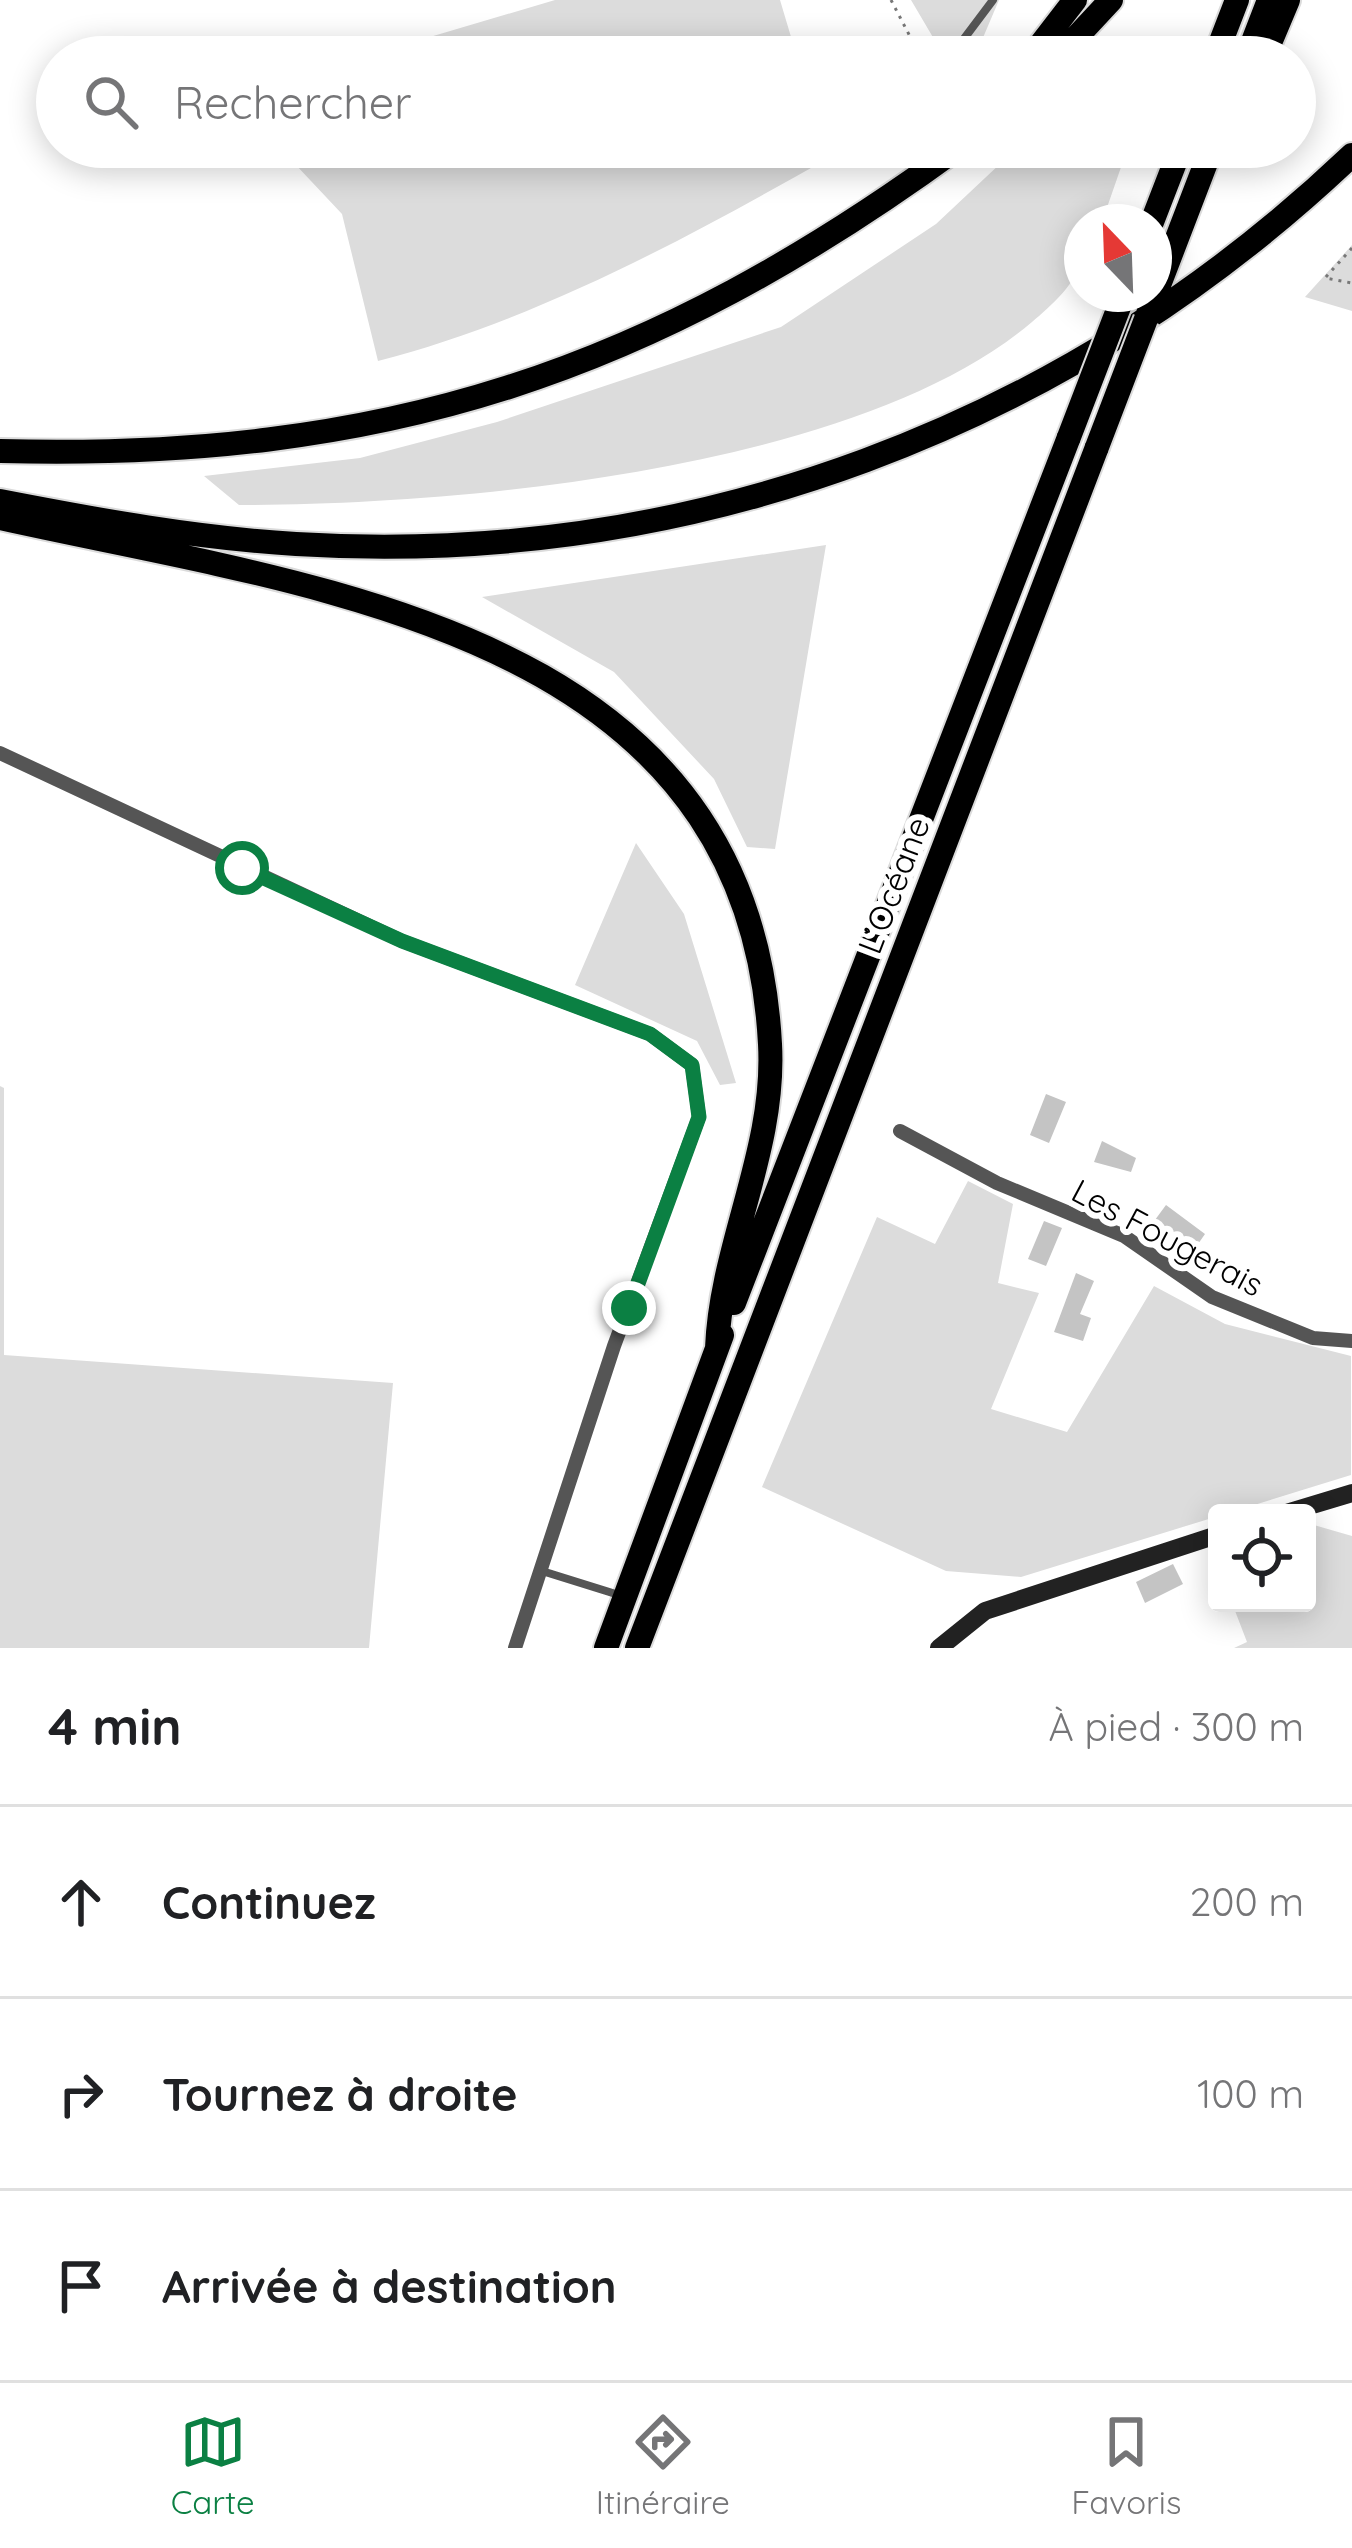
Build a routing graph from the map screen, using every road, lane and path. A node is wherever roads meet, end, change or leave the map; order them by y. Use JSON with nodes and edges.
{"nodes":[{"id":1,"x":891,"y":0,"type":"edge"},
{"id":2,"x":993,"y":0,"type":"edge"},
{"id":3,"x":1075,"y":0,"type":"edge"},
{"id":4,"x":1112,"y":0,"type":"edge"},
{"id":5,"x":1237,"y":0,"type":"edge"},
{"id":6,"x":1269,"y":0,"type":"edge"},
{"id":7,"x":1288,"y":0,"type":"edge"},
{"id":8,"x":912,"y":36,"type":"edge"},
{"id":9,"x":966,"y":36,"type":"edge"},
{"id":10,"x":1047,"y":36,"type":"edge"},
{"id":11,"x":1078,"y":36,"type":"edge"},
{"id":12,"x":1223,"y":36,"type":"edge"},
{"id":13,"x":1255,"y":36,"type":"edge"},
{"id":14,"x":1273,"y":36,"type":"edge"},
{"id":15,"x":1352,"y":155,"type":"edge"},
{"id":16,"x":906,"y":168,"type":"edge"},
{"id":17,"x":930,"y":168,"type":"edge"},
{"id":18,"x":1172,"y":168,"type":"edge"},
{"id":19,"x":1204,"y":168,"type":"edge"},
{"id":20,"x":1159,"y":204,"type":"edge"},
{"id":21,"x":871,"y":210,"type":"junction"},
{"id":22,"x":1352,"y":248,"type":"edge"},
{"id":23,"x":1352,"y":283,"type":"edge"},
{"id":24,"x":1117,"y":312,"type":"edge"},
{"id":25,"x":0,"y":451,"type":"edge"},
{"id":26,"x":0,"y":501,"type":"edge"},
{"id":27,"x":0,"y":518,"type":"edge"},
{"id":28,"x":0,"y":753,"type":"edge"},
{"id":29,"x":900,"y":1131,"type":"dead end"},
{"id":30,"x":1352,"y":1341,"type":"edge"},
{"id":31,"x":717,"y":1348,"type":"junction"},
{"id":32,"x":1352,"y":1493,"type":"edge"},
{"id":33,"x":1316,"y":1504,"type":"edge"},
{"id":34,"x":1208,"y":1538,"type":"edge"},
{"id":35,"x":541,"y":1570,"type":"junction"},
{"id":36,"x":624,"y":1597,"type":"junction"},
{"id":37,"x":515,"y":1648,"type":"edge"},
{"id":38,"x":606,"y":1648,"type":"edge"},
{"id":39,"x":637,"y":1648,"type":"edge"},
{"id":40,"x":939,"y":1648,"type":"edge"}],
"edges":[{"from":1,"to":8,"type":"path"},
{"from":2,"to":9,"type":"lane"},
{"from":3,"to":10,"type":"highway"},
{"from":4,"to":11,"type":"highway"},
{"from":5,"to":12,"type":"highway"},
{"from":6,"to":13,"type":"highway"},
{"from":7,"to":14,"type":"highway"},
{"from":15,"to":26,"type":"highway"},
{"from":16,"to":21,"type":"highway"},
{"from":17,"to":21,"type":"highway"},
{"from":18,"to":20,"type":"highway"},
{"from":19,"to":39,"type":"highway","name":"L’Océane","bridge":true},
{"from":21,"to":25,"type":"highway"},
{"from":22,"to":23,"type":"path"},
{"from":24,"to":31,"type":"highway","name":"L’Océane","bridge":true},
{"from":27,"to":31,"type":"highway"},
{"from":28,"to":35,"type":"street"},
{"from":29,"to":30,"type":"street","name":"Les Fougerais"},
{"from":31,"to":36,"type":"highway","name":"L’Océane"},
{"from":32,"to":33,"type":"street"},
{"from":34,"to":40,"type":"street"},
{"from":35,"to":36,"type":"lane"},
{"from":35,"to":37,"type":"street"},
{"from":36,"to":38,"type":"highway","name":"L’Océane"}]}
